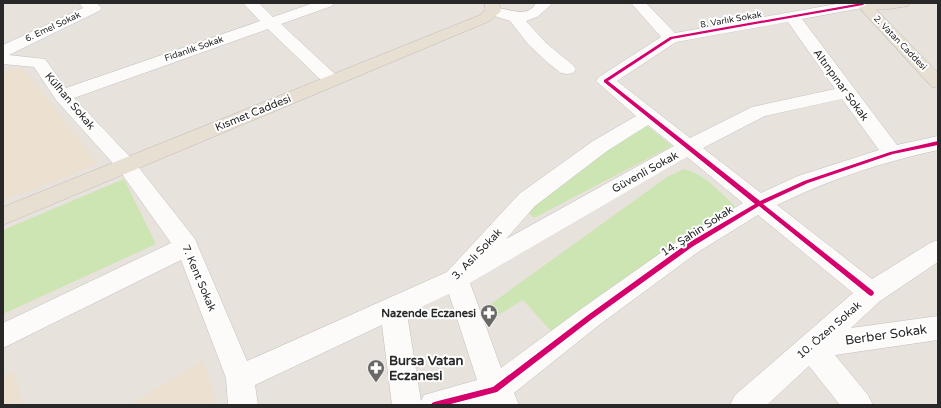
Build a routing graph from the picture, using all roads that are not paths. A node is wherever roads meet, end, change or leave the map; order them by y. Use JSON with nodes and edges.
{"nodes":[{"id":1,"x":86,"y":3,"type":"edge"},
{"id":2,"x":250,"y":3,"type":"edge"},
{"id":3,"x":326,"y":3,"type":"edge"},
{"id":4,"x":543,"y":3,"type":"edge"},
{"id":5,"x":638,"y":3,"type":"edge"},
{"id":6,"x":862,"y":3,"type":"edge"},
{"id":7,"x":903,"y":3,"type":"edge"},
{"id":8,"x":492,"y":7,"type":"edge"},
{"id":9,"x":792,"y":17,"type":"junction"},
{"id":10,"x":517,"y":18,"type":"junction"},
{"id":11,"x":270,"y":22,"type":"junction"},
{"id":12,"x":671,"y":38,"type":"junction"},
{"id":13,"x":3,"y":51,"type":"edge"},
{"id":14,"x":3,"y":59,"type":"edge"},
{"id":15,"x":567,"y":69,"type":"dead end"},
{"id":16,"x":332,"y":80,"type":"junction"},
{"id":17,"x":937,"y":81,"type":"edge"},
{"id":18,"x":846,"y":92,"type":"junction"},
{"id":19,"x":62,"y":96,"type":"junction"},
{"id":20,"x":650,"y":116,"type":"junction"},
{"id":21,"x":938,"y":143,"type":"edge"},
{"id":22,"x":689,"y":147,"type":"junction"},
{"id":23,"x":892,"y":153,"type":"junction"},
{"id":24,"x":126,"y":165,"type":"junction"},
{"id":25,"x":759,"y":204,"type":"junction"},
{"id":26,"x":3,"y":216,"type":"edge"},
{"id":27,"x":187,"y":246,"type":"junction"},
{"id":28,"x":938,"y":250,"type":"edge"},
{"id":29,"x":456,"y":279,"type":"junction"},
{"id":30,"x":871,"y":293,"type":"junction"},
{"id":31,"x":393,"y":308,"type":"junction"},
{"id":32,"x":938,"y":328,"type":"edge"},
{"id":33,"x":3,"y":336,"type":"edge"},
{"id":34,"x":810,"y":346,"type":"junction"},
{"id":35,"x":240,"y":378,"type":"junction"},
{"id":36,"x":499,"y":398,"type":"edge"},
{"id":37,"x":244,"y":405,"type":"edge"},
{"id":38,"x":406,"y":405,"type":"edge"},
{"id":39,"x":434,"y":405,"type":"edge"},
{"id":40,"x":745,"y":405,"type":"edge"},
{"id":41,"x":858,"y":405,"type":"edge"}],
"edges":[{"from":1,"to":13,"type":"street","name":"6. Emel Sokak"},
{"from":2,"to":11,"type":"street"},
{"from":3,"to":11,"type":"street","name":"Fidanlık Sokak"},
{"from":4,"to":10,"type":"street"},
{"from":5,"to":12,"type":"street"},
{"from":6,"to":7,"type":"main road","name":"8. Varlık Sokak"},
{"from":6,"to":9,"type":"street","name":"8. Varlık Sokak"},
{"from":6,"to":17,"type":"main road","name":"2. Vatan Caddesi"},
{"from":8,"to":10,"type":"street"},
{"from":8,"to":16,"type":"main road","name":"Kısmet Caddesi"},
{"from":9,"to":12,"type":"street","name":"8. Varlık Sokak"},
{"from":9,"to":18,"type":"street","name":"Altınpınar Sokak"},
{"from":10,"to":15,"type":"street"},
{"from":11,"to":16,"type":"street"},
{"from":11,"to":19,"type":"street","name":"Fidanlık Sokak"},
{"from":12,"to":20,"type":"street"},
{"from":14,"to":19,"type":"street","name":"Külhan Sokak"},
{"from":16,"to":24,"type":"main road","name":"Kısmet Caddesi"},
{"from":18,"to":22,"type":"street","name":"Güvenli Sokak"},
{"from":18,"to":23,"type":"street","name":"Altınpınar Sokak"},
{"from":19,"to":24,"type":"street","name":"Külhan Sokak"},
{"from":20,"to":22,"type":"street"},
{"from":20,"to":29,"type":"street","name":"3. Aslı Sokak"},
{"from":21,"to":23,"type":"street","name":"14. Şahin Sokak"},
{"from":22,"to":25,"type":"street"},
{"from":22,"to":29,"type":"street","name":"Güvenli Sokak"},
{"from":23,"to":25,"type":"street","name":"14. Şahin Sokak"},
{"from":24,"to":26,"type":"main road","name":"Kısmet Caddesi"},
{"from":24,"to":27,"type":"street","name":"7. Kent Sokak"},
{"from":25,"to":30,"type":"street"},
{"from":25,"to":36,"type":"street","name":"14. Şahin Sokak"},
{"from":27,"to":33,"type":"street"},
{"from":27,"to":35,"type":"street","name":"7. Kent Sokak"},
{"from":28,"to":30,"type":"street","name":"10. Özen Sokak"},
{"from":29,"to":31,"type":"street","name":"3. Aslı Sokak"},
{"from":29,"to":36,"type":"street"},
{"from":30,"to":34,"type":"street","name":"10. Özen Sokak"},
{"from":31,"to":35,"type":"street","name":"3. Aslı Sokak"},
{"from":31,"to":38,"type":"street"},
{"from":32,"to":34,"type":"street","name":"Berber Sokak"},
{"from":34,"to":40,"type":"street","name":"10. Özen Sokak"},
{"from":34,"to":41,"type":"street"},
{"from":35,"to":37,"type":"street","name":"7. Kent Sokak"},
{"from":36,"to":39,"type":"street"}]}
